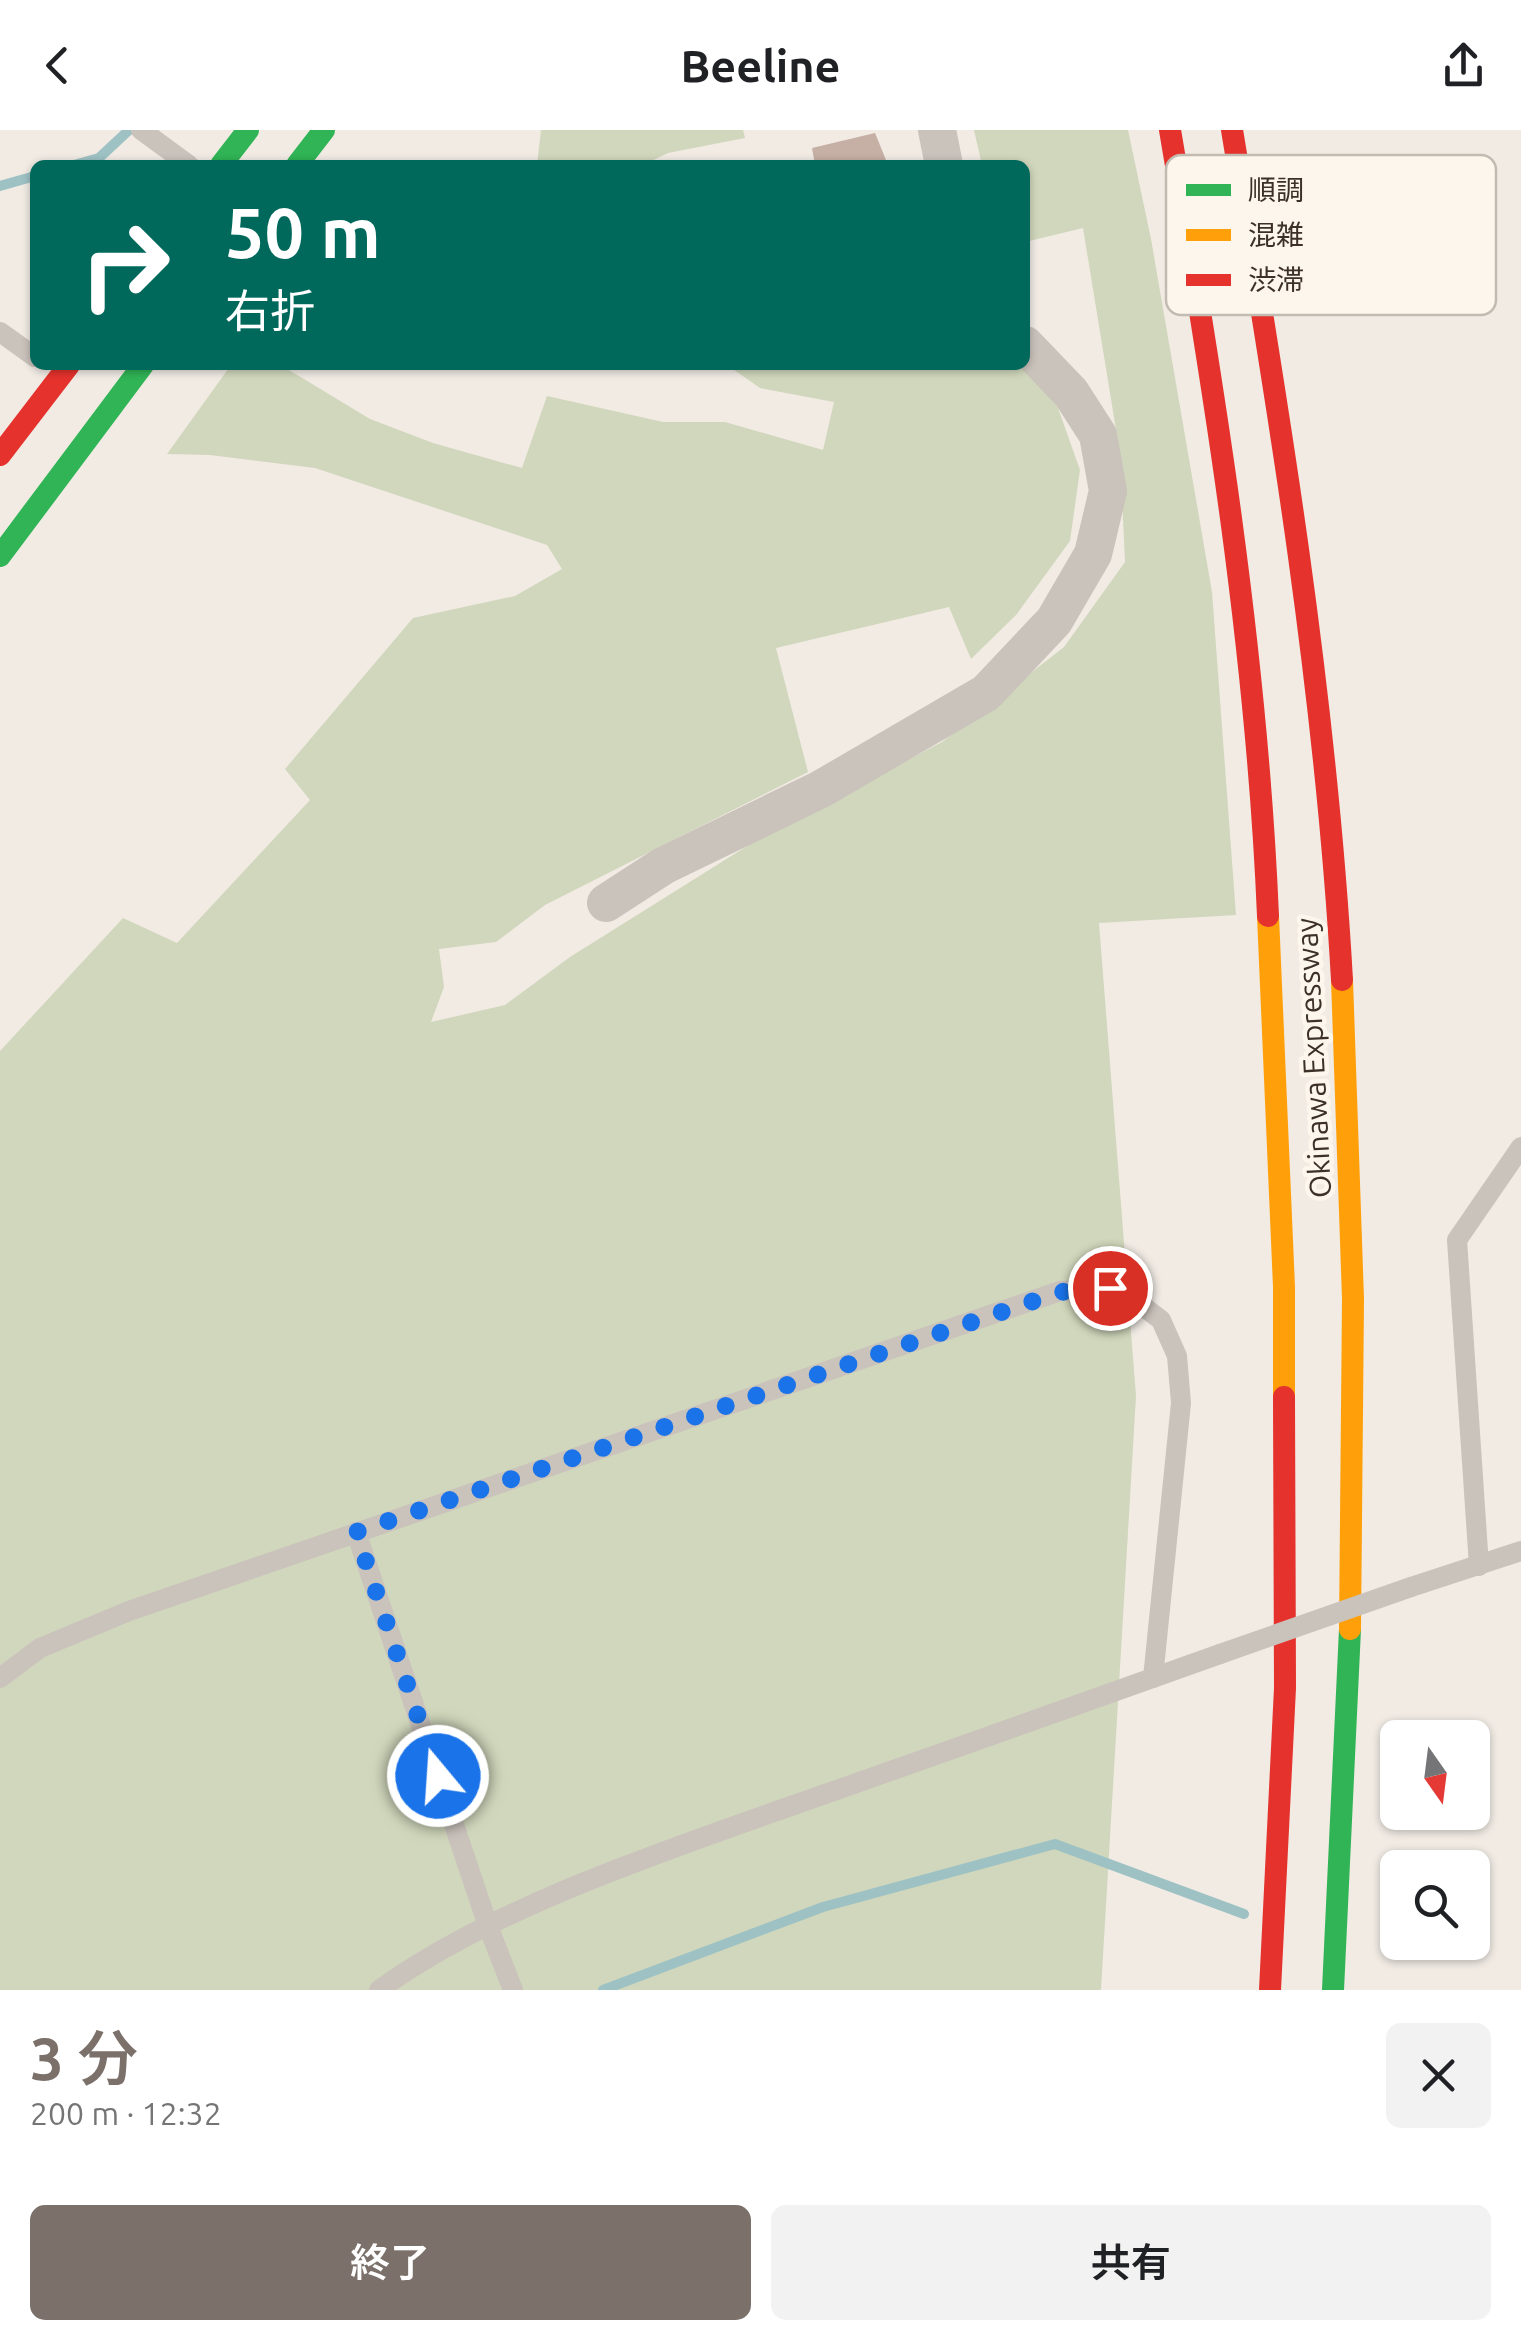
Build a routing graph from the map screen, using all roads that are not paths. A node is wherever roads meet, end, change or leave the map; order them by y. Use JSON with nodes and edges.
{"nodes":[{"id":1,"x":141,"y":130,"type":"edge"},
{"id":2,"x":248,"y":130,"type":"edge"},
{"id":3,"x":324,"y":130,"type":"edge"},
{"id":4,"x":937,"y":130,"type":"edge"},
{"id":5,"x":1170,"y":130,"type":"edge"},
{"id":6,"x":1232,"y":130,"type":"edge"},
{"id":7,"x":1174,"y":155,"type":"edge"},
{"id":8,"x":1236,"y":155,"type":"edge"},
{"id":9,"x":183,"y":160,"type":"edge"},
{"id":10,"x":225,"y":160,"type":"edge"},
{"id":11,"x":301,"y":160,"type":"edge"},
{"id":12,"x":943,"y":160,"type":"edge"},
{"id":13,"x":1201,"y":315,"type":"edge"},
{"id":14,"x":1263,"y":315,"type":"edge"},
{"id":15,"x":0,"y":332,"type":"edge"},
{"id":16,"x":1030,"y":350,"type":"edge"},
{"id":17,"x":30,"y":353,"type":"edge"},
{"id":18,"x":57,"y":370,"type":"edge"},
{"id":19,"x":138,"y":370,"type":"edge"},
{"id":20,"x":0,"y":455,"type":"edge"},
{"id":21,"x":0,"y":556,"type":"edge"},
{"id":22,"x":606,"y":903,"type":"dead end"},
{"id":23,"x":1521,"y":1147,"type":"edge"},
{"id":24,"x":356,"y":1532,"type":"junction"},
{"id":25,"x":1521,"y":1551,"type":"edge"},
{"id":26,"x":1478,"y":1566,"type":"junction"},
{"id":27,"x":0,"y":1678,"type":"edge"},
{"id":28,"x":1153,"y":1678,"type":"junction"},
{"id":29,"x":488,"y":1926,"type":"junction"},
{"id":30,"x":379,"y":1990,"type":"edge"},
{"id":31,"x":513,"y":1990,"type":"edge"},
{"id":32,"x":1270,"y":1990,"type":"edge"},
{"id":33,"x":1333,"y":1990,"type":"edge"}],
"edges":[{"from":1,"to":9,"type":"lane"},
{"from":2,"to":10,"type":"highway"},
{"from":3,"to":11,"type":"highway"},
{"from":4,"to":12,"type":"street"},
{"from":5,"to":7,"type":"highway","name":"Okinawa Expressway"},
{"from":6,"to":8,"type":"highway","name":"Okinawa Expressway"},
{"from":13,"to":32,"type":"highway","name":"Okinawa Expressway"},
{"from":14,"to":33,"type":"highway","name":"Okinawa Expressway"},
{"from":15,"to":17,"type":"lane"},
{"from":16,"to":22,"type":"street"},
{"from":18,"to":20,"type":"highway"},
{"from":19,"to":21,"type":"highway"},
{"from":23,"to":26,"type":"lane"},
{"from":24,"to":27,"type":"lane"},
{"from":24,"to":28,"type":"lane"},
{"from":24,"to":29,"type":"lane"},
{"from":25,"to":26,"type":"lane"},
{"from":26,"to":28,"type":"lane","bridge":true},
{"from":28,"to":29,"type":"lane"},
{"from":29,"to":30,"type":"lane"},
{"from":29,"to":31,"type":"lane"}]}
